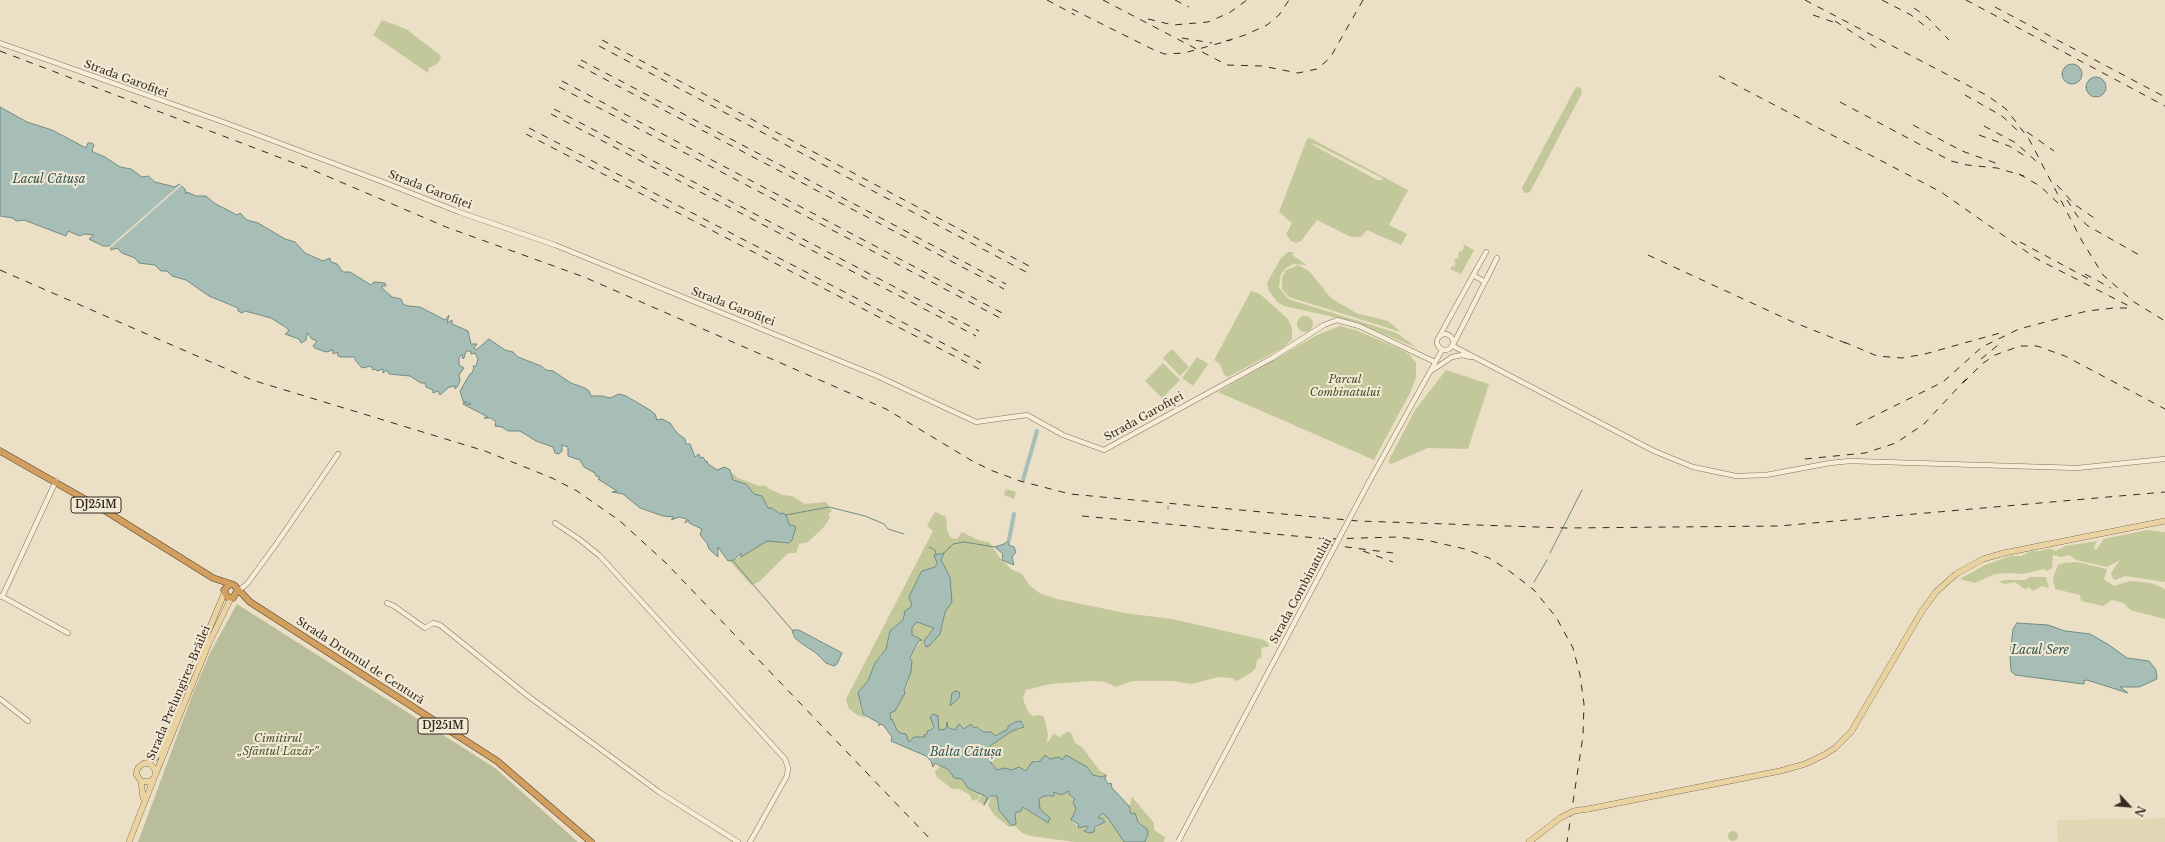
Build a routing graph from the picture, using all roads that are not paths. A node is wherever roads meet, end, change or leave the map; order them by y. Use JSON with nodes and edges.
{"nodes":[{"id":1,"x":0,"y":42,"type":"edge"},
{"id":2,"x":1486,"y":252,"type":"dead end"},
{"id":3,"x":1497,"y":258,"type":"dead end"},
{"id":4,"x":1473,"y":275,"type":"junction"},
{"id":5,"x":1485,"y":282,"type":"junction"},
{"id":6,"x":1440,"y":335,"type":"junction"},
{"id":7,"x":1453,"y":344,"type":"junction"},
{"id":8,"x":1442,"y":350,"type":"junction"},
{"id":9,"x":1481,"y":360,"type":"junction"},
{"id":10,"x":1435,"y":362,"type":"junction"},
{"id":11,"x":1430,"y":372,"type":"junction"},
{"id":12,"x":0,"y":451,"type":"edge"},
{"id":13,"x":338,"y":454,"type":"dead end"},
{"id":14,"x":2165,"y":459,"type":"edge"},
{"id":15,"x":56,"y":482,"type":"junction"},
{"id":16,"x":2165,"y":521,"type":"edge"},
{"id":17,"x":555,"y":523,"type":"dead end"},
{"id":18,"x":213,"y":578,"type":"junction"},
{"id":19,"x":229,"y":585,"type":"junction"},
{"id":20,"x":237,"y":591,"type":"junction"},
{"id":21,"x":224,"y":593,"type":"junction"},
{"id":22,"x":1,"y":597,"type":"edge"},
{"id":23,"x":232,"y":598,"type":"junction"},
{"id":24,"x":250,"y":602,"type":"junction"},
{"id":25,"x":387,"y":603,"type":"dead end"},
{"id":26,"x":68,"y":633,"type":"dead end"},
{"id":27,"x":0,"y":699,"type":"edge"},
{"id":28,"x":28,"y":721,"type":"dead end"},
{"id":29,"x":147,"y":763,"type":"junction"},
{"id":30,"x":155,"y":776,"type":"junction"},
{"id":31,"x":141,"y":781,"type":"junction"},
{"id":32,"x":142,"y":806,"type":"junction"},
{"id":33,"x":129,"y":842,"type":"edge"},
{"id":34,"x":591,"y":842,"type":"edge"},
{"id":35,"x":738,"y":842,"type":"edge"},
{"id":36,"x":750,"y":842,"type":"edge"},
{"id":37,"x":1178,"y":842,"type":"edge"},
{"id":38,"x":1529,"y":842,"type":"edge"}],
"edges":[{"from":1,"to":10,"type":"street","name":"Strada Garofiței"},
{"from":2,"to":4,"type":"street"},
{"from":3,"to":5,"type":"street"},
{"from":4,"to":5,"type":"street"},
{"from":4,"to":6,"type":"street"},
{"from":5,"to":7,"type":"street"},
{"from":6,"to":7,"type":"street"},
{"from":6,"to":8,"type":"street"},
{"from":7,"to":8,"type":"street"},
{"from":7,"to":9,"type":"street"},
{"from":8,"to":10,"type":"street","name":"Strada Combinatului"},
{"from":9,"to":11,"type":"street"},
{"from":9,"to":14,"type":"street"},
{"from":10,"to":11,"type":"street","name":"Strada Combinatului"},
{"from":11,"to":37,"type":"street","name":"Strada Combinatului","bridge":true},
{"from":12,"to":15,"type":"highway","number":"DJ251M"},
{"from":13,"to":20,"type":"street"},
{"from":15,"to":18,"type":"highway","number":"DJ251M"},
{"from":15,"to":22,"type":"street"},
{"from":16,"to":38,"type":"main road","bridge":true},
{"from":17,"to":36,"type":"street"},
{"from":18,"to":19,"type":"highway"},
{"from":18,"to":21,"type":"highway"},
{"from":19,"to":20,"type":"highway"},
{"from":19,"to":21,"type":"highway"},
{"from":20,"to":23,"type":"highway"},
{"from":20,"to":24,"type":"highway"},
{"from":21,"to":23,"type":"highway"},
{"from":21,"to":29,"type":"main road","name":"Strada Prelungirea Brăilei"},
{"from":22,"to":26,"type":"street"},
{"from":23,"to":24,"type":"highway"},
{"from":23,"to":30,"type":"main road","name":"Strada Prelungirea Brăilei"},
{"from":24,"to":34,"type":"highway","name":"Strada Drumul de Centură","number":"DJ251M"},
{"from":25,"to":35,"type":"street"},
{"from":27,"to":28,"type":"street"},
{"from":29,"to":30,"type":"main road"},
{"from":29,"to":31,"type":"main road"},
{"from":30,"to":31,"type":"main road"},
{"from":30,"to":32,"type":"main road","name":"Strada Prelungirea Brăilei"},
{"from":31,"to":32,"type":"main road","name":"Strada Prelungirea Brăilei"},
{"from":32,"to":33,"type":"main road","name":"Strada Prelungirea Brăilei"}]}
